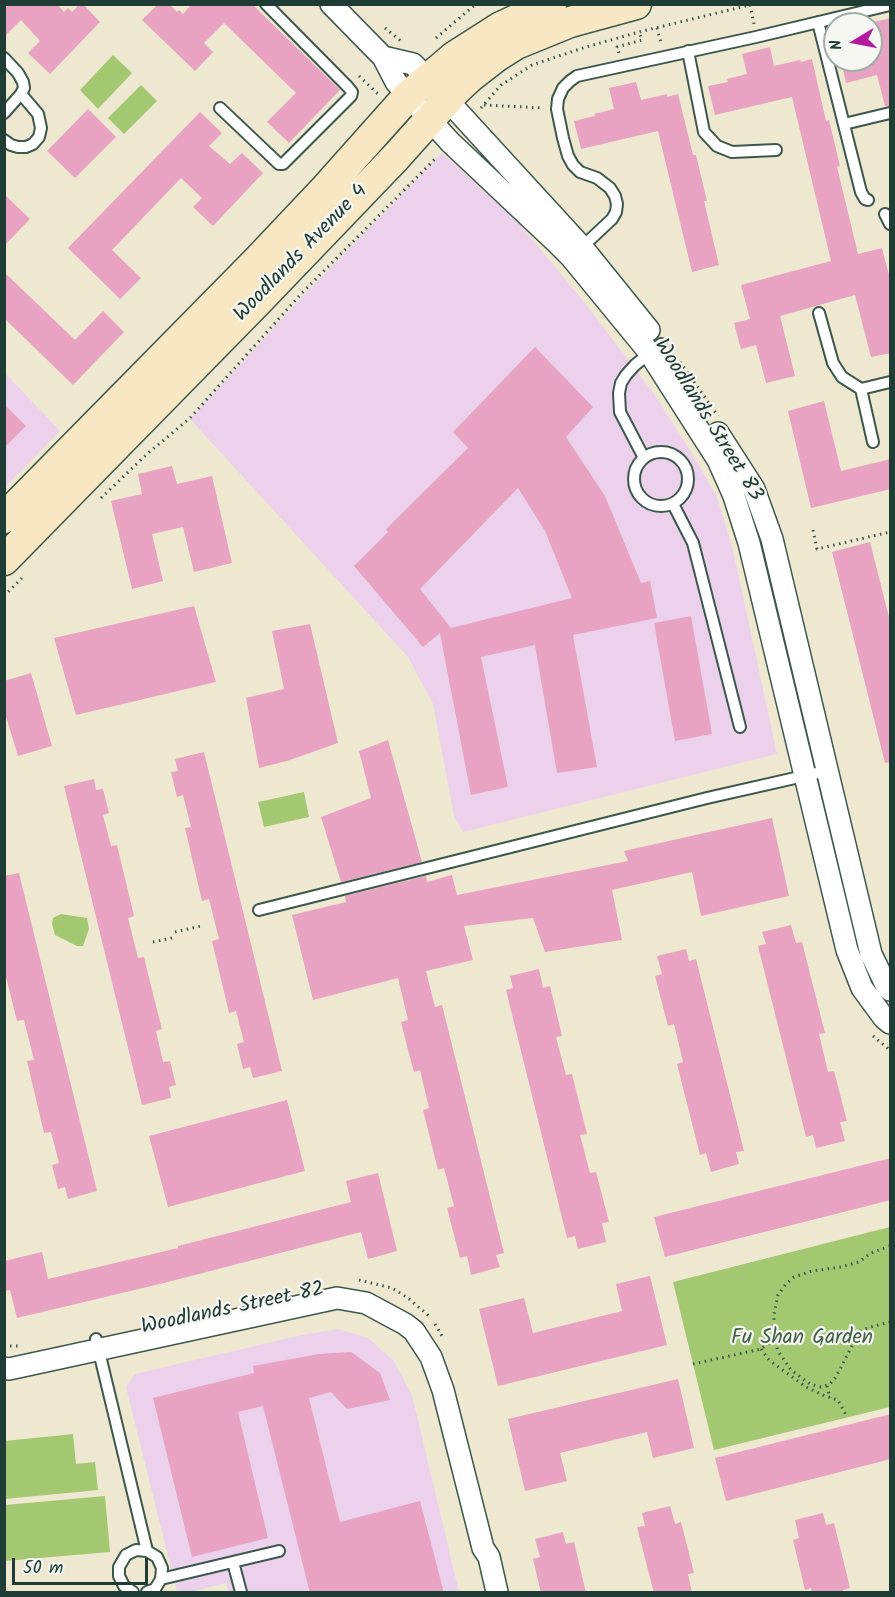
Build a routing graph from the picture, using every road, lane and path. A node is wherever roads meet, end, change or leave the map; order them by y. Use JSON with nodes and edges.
{"nodes":[{"id":1,"x":266,"y":4,"type":"edge"},
{"id":2,"x":331,"y":4,"type":"edge"},
{"id":3,"x":476,"y":4,"type":"edge"},
{"id":4,"x":551,"y":4,"type":"edge"},
{"id":5,"x":752,"y":5,"type":"edge"},
{"id":6,"x":891,"y":5,"type":"edge"},
{"id":7,"x":471,"y":6,"type":"edge"},
{"id":8,"x":752,"y":17,"type":"dead end"},
{"id":9,"x":637,"y":18,"type":"edge"},
{"id":10,"x":818,"y":22,"type":"junction"},
{"id":11,"x":383,"y":27,"type":"dead end"},
{"id":12,"x":657,"y":28,"type":"junction"},
{"id":13,"x":660,"y":38,"type":"dead end"},
{"id":14,"x":401,"y":41,"type":"dead end"},
{"id":15,"x":433,"y":41,"type":"dead end"},
{"id":16,"x":656,"y":42,"type":"dead end"},
{"id":17,"x":688,"y":51,"type":"junction"},
{"id":18,"x":620,"y":53,"type":"dead end"},
{"id":19,"x":4,"y":58,"type":"edge"},
{"id":20,"x":660,"y":58,"type":"junction"},
{"id":21,"x":21,"y":94,"type":"junction"},
{"id":22,"x":428,"y":99,"type":"junction"},
{"id":23,"x":483,"y":105,"type":"junction"},
{"id":24,"x":220,"y":108,"type":"dead end"},
{"id":25,"x":557,"y":109,"type":"junction"},
{"id":26,"x":4,"y":113,"type":"edge"},
{"id":27,"x":477,"y":113,"type":"dead end"},
{"id":28,"x":891,"y":113,"type":"edge"},
{"id":29,"x":844,"y":123,"type":"junction"},
{"id":30,"x":4,"y":140,"type":"edge"},
{"id":31,"x":776,"y":150,"type":"dead end"},
{"id":32,"x":440,"y":154,"type":"dead end"},
{"id":33,"x":868,"y":200,"type":"dead end"},
{"id":34,"x":885,"y":214,"type":"dead end"},
{"id":35,"x":891,"y":224,"type":"edge"},
{"id":36,"x":577,"y":252,"type":"junction"},
{"id":37,"x":819,"y":313,"type":"dead end"},
{"id":38,"x":655,"y":348,"type":"junction"},
{"id":39,"x":891,"y":381,"type":"edge"},
{"id":40,"x":861,"y":389,"type":"junction"},
{"id":41,"x":873,"y":442,"type":"dead end"},
{"id":42,"x":644,"y":458,"type":"junction"},
{"id":43,"x":99,"y":500,"type":"dead end"},
{"id":44,"x":673,"y":504,"type":"junction"},
{"id":45,"x":4,"y":518,"type":"edge"},
{"id":46,"x":813,"y":530,"type":"dead end"},
{"id":47,"x":891,"y":532,"type":"edge"},
{"id":48,"x":772,"y":539,"type":"junction"},
{"id":49,"x":749,"y":543,"type":"junction"},
{"id":50,"x":16,"y":566,"type":"edge"},
{"id":51,"x":4,"y":596,"type":"edge"},
{"id":52,"x":740,"y":727,"type":"dead end"},
{"id":53,"x":826,"y":771,"type":"junction"},
{"id":54,"x":805,"y":776,"type":"junction"},
{"id":55,"x":259,"y":910,"type":"dead end"},
{"id":56,"x":201,"y":926,"type":"dead end"},
{"id":57,"x":153,"y":942,"type":"dead end"},
{"id":58,"x":891,"y":990,"type":"edge"},
{"id":59,"x":891,"y":1023,"type":"edge"},
{"id":60,"x":891,"y":1246,"type":"edge"},
{"id":61,"x":356,"y":1280,"type":"dead end"},
{"id":62,"x":891,"y":1322,"type":"edge"},
{"id":63,"x":444,"y":1339,"type":"dead end"},
{"id":64,"x":774,"y":1339,"type":"junction"},
{"id":65,"x":97,"y":1344,"type":"junction"},
{"id":66,"x":4,"y":1346,"type":"edge"},
{"id":67,"x":761,"y":1349,"type":"junction"},
{"id":68,"x":13,"y":1350,"type":"edge"},
{"id":69,"x":693,"y":1364,"type":"dead end"},
{"id":70,"x":4,"y":1368,"type":"edge"},
{"id":71,"x":827,"y":1386,"type":"junction"},
{"id":72,"x":830,"y":1398,"type":"junction"},
{"id":73,"x":846,"y":1415,"type":"dead end"},
{"id":74,"x":147,"y":1551,"type":"junction"},
{"id":75,"x":279,"y":1551,"type":"dead end"},
{"id":76,"x":233,"y":1562,"type":"junction"},
{"id":77,"x":161,"y":1579,"type":"junction"},
{"id":78,"x":133,"y":1593,"type":"edge"},
{"id":79,"x":147,"y":1593,"type":"edge"},
{"id":80,"x":241,"y":1593,"type":"edge"},
{"id":81,"x":497,"y":1593,"type":"edge"}],
"edges":[{"from":1,"to":24,"type":"lane"},
{"from":2,"to":22,"type":"street","name":"Woodlands Street 83"},
{"from":3,"to":7,"type":"path"},
{"from":4,"to":22,"type":"main road","name":"Woodlands Avenue 4"},
{"from":5,"to":8,"type":"path"},
{"from":5,"to":12,"type":"path"},
{"from":6,"to":10,"type":"lane"},
{"from":7,"to":15,"type":"path"},
{"from":9,"to":12,"type":"path"},
{"from":9,"to":18,"type":"path"},
{"from":9,"to":22,"type":"main road","name":"Woodlands Avenue 4"},
{"from":9,"to":23,"type":"path"},
{"from":10,"to":17,"type":"lane"},
{"from":10,"to":29,"type":"lane"},
{"from":11,"to":14,"type":"path"},
{"from":12,"to":13,"type":"path"},
{"from":16,"to":20,"type":"path"},
{"from":17,"to":20,"type":"lane"},
{"from":17,"to":31,"type":"lane"},
{"from":19,"to":21,"type":"lane"},
{"from":20,"to":25,"type":"lane"},
{"from":21,"to":26,"type":"lane"},
{"from":21,"to":30,"type":"lane"},
{"from":22,"to":36,"type":"street","name":"Woodlands Street 83"},
{"from":22,"to":45,"type":"main road","name":"Woodlands Avenue 4"},
{"from":22,"to":50,"type":"main road","name":"Woodlands Avenue 4"},
{"from":23,"to":25,"type":"path"},
{"from":23,"to":27,"type":"path"},
{"from":25,"to":36,"type":"lane"},
{"from":28,"to":29,"type":"lane"},
{"from":29,"to":33,"type":"lane"},
{"from":32,"to":43,"type":"path"},
{"from":34,"to":35,"type":"lane"},
{"from":36,"to":38,"type":"street","name":"Woodlands Street 83"},
{"from":37,"to":40,"type":"lane"},
{"from":38,"to":42,"type":"lane"},
{"from":38,"to":48,"type":"street","name":"Woodlands Street 83"},
{"from":38,"to":49,"type":"street","name":"Woodlands Street 83"},
{"from":39,"to":40,"type":"lane"},
{"from":40,"to":41,"type":"lane"},
{"from":42,"to":44,"type":"lane"},
{"from":42,"to":44,"type":"lane"},
{"from":44,"to":52,"type":"lane"},
{"from":46,"to":47,"type":"path"},
{"from":48,"to":49,"type":"lane"},
{"from":48,"to":53,"type":"street","name":"Woodlands Street 83"},
{"from":49,"to":54,"type":"street","name":"Woodlands Street 83"},
{"from":50,"to":51,"type":"path"},
{"from":53,"to":54,"type":"lane"},
{"from":53,"to":58,"type":"street","name":"Woodlands Street 83"},
{"from":54,"to":55,"type":"lane"},
{"from":54,"to":59,"type":"street","name":"Woodlands Street 83"},
{"from":56,"to":57,"type":"path"},
{"from":60,"to":64,"type":"path"},
{"from":61,"to":63,"type":"path"},
{"from":62,"to":71,"type":"path"},
{"from":64,"to":67,"type":"path"},
{"from":64,"to":71,"type":"path"},
{"from":65,"to":68,"type":"street","name":"Woodlands Street 82"},
{"from":65,"to":70,"type":"street","name":"Woodlands Street 82"},
{"from":65,"to":74,"type":"lane"},
{"from":65,"to":81,"type":"street","name":"Woodlands Street 82"},
{"from":66,"to":68,"type":"path"},
{"from":67,"to":69,"type":"path"},
{"from":67,"to":72,"type":"path"},
{"from":71,"to":72,"type":"path"},
{"from":72,"to":73,"type":"path"},
{"from":74,"to":77,"type":"lane"},
{"from":74,"to":78,"type":"lane"},
{"from":75,"to":76,"type":"lane"},
{"from":76,"to":77,"type":"lane"},
{"from":76,"to":80,"type":"lane"},
{"from":77,"to":79,"type":"lane"}]}
